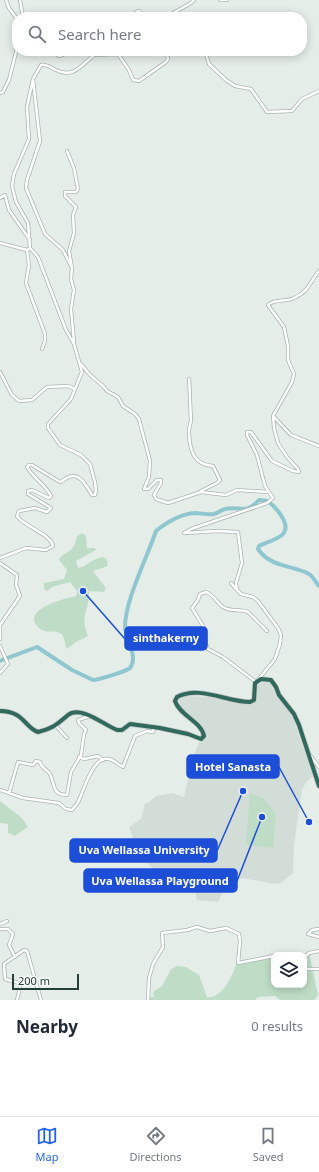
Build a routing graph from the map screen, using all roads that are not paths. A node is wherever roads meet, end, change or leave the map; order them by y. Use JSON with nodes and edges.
{"nodes":[{"id":1,"x":6,"y":0,"type":"edge"},
{"id":2,"x":20,"y":0,"type":"edge"},
{"id":3,"x":194,"y":0,"type":"edge"},
{"id":4,"x":220,"y":0,"type":"edge"},
{"id":5,"x":227,"y":0,"type":"edge"},
{"id":6,"x":12,"y":12,"type":"edge"},
{"id":7,"x":22,"y":12,"type":"edge"},
{"id":8,"x":175,"y":12,"type":"edge"},
{"id":9,"x":15,"y":56,"type":"edge"},
{"id":10,"x":93,"y":56,"type":"edge"},
{"id":11,"x":119,"y":56,"type":"edge"},
{"id":12,"x":167,"y":56,"type":"edge"},
{"id":13,"x":207,"y":56,"type":"edge"},
{"id":14,"x":33,"y":79,"type":"junction"},
{"id":15,"x":319,"y":91,"type":"edge"},
{"id":16,"x":0,"y":93,"type":"edge"},
{"id":17,"x":67,"y":151,"type":"dead end"},
{"id":18,"x":0,"y":198,"type":"edge"},
{"id":19,"x":31,"y":241,"type":"junction"},
{"id":20,"x":0,"y":243,"type":"edge"},
{"id":21,"x":29,"y":249,"type":"junction"},
{"id":22,"x":72,"y":268,"type":"junction"},
{"id":23,"x":319,"y":271,"type":"edge"},
{"id":24,"x":74,"y":344,"type":"junction"},
{"id":25,"x":42,"y":349,"type":"dead end"},
{"id":26,"x":81,"y":364,"type":"junction"},
{"id":27,"x":0,"y":372,"type":"edge"},
{"id":28,"x":189,"y":379,"type":"dead end"},
{"id":29,"x":75,"y":390,"type":"junction"},
{"id":30,"x":273,"y":416,"type":"junction"},
{"id":31,"x":319,"y":446,"type":"edge"},
{"id":32,"x":201,"y":492,"type":"junction"},
{"id":33,"x":269,"y":492,"type":"junction"},
{"id":34,"x":0,"y":558,"type":"edge"},
{"id":35,"x":0,"y":563,"type":"edge"},
{"id":36,"x":231,"y":583,"type":"dead end"},
{"id":37,"x":237,"y":590,"type":"junction"},
{"id":38,"x":267,"y":631,"type":"dead end"},
{"id":39,"x":0,"y":639,"type":"edge"},
{"id":40,"x":0,"y":646,"type":"edge"},
{"id":41,"x":0,"y":673,"type":"edge"},
{"id":42,"x":257,"y":681,"type":"junction"},
{"id":43,"x":0,"y":711,"type":"edge"},
{"id":44,"x":90,"y":716,"type":"junction"},
{"id":45,"x":56,"y":726,"type":"junction"},
{"id":46,"x":154,"y":728,"type":"junction"},
{"id":47,"x":67,"y":738,"type":"dead end"},
{"id":48,"x":308,"y":752,"type":"junction"},
{"id":49,"x":79,"y":757,"type":"junction"},
{"id":50,"x":103,"y":760,"type":"junction"},
{"id":51,"x":319,"y":767,"type":"edge"},
{"id":52,"x":319,"y":786,"type":"edge"},
{"id":53,"x":0,"y":790,"type":"edge"},
{"id":54,"x":9,"y":793,"type":"junction"},
{"id":55,"x":7,"y":921,"type":"dead end"},
{"id":56,"x":0,"y":924,"type":"edge"},
{"id":57,"x":0,"y":929,"type":"edge"},
{"id":58,"x":319,"y":929,"type":"edge"},
{"id":59,"x":319,"y":937,"type":"edge"},
{"id":60,"x":319,"y":951,"type":"edge"},
{"id":61,"x":307,"y":955,"type":"edge"},
{"id":62,"x":15,"y":957,"type":"junction"},
{"id":63,"x":271,"y":957,"type":"edge"},
{"id":64,"x":307,"y":969,"type":"edge"},
{"id":65,"x":319,"y":969,"type":"edge"},
{"id":66,"x":17,"y":1000,"type":"edge"},
{"id":67,"x":41,"y":1000,"type":"edge"},
{"id":68,"x":147,"y":1000,"type":"edge"}],
"edges":[{"from":1,"to":6,"type":"street"},
{"from":2,"to":7,"type":"street"},
{"from":3,"to":8,"type":"street"},
{"from":4,"to":5,"type":"street"},
{"from":9,"to":16,"type":"street"},
{"from":10,"to":14,"type":"street"},
{"from":11,"to":12,"type":"street"},
{"from":13,"to":15,"type":"street"},
{"from":14,"to":19,"type":"street"},
{"from":14,"to":22,"type":"street"},
{"from":17,"to":22,"type":"street"},
{"from":18,"to":19,"type":"street"},
{"from":19,"to":21,"type":"street"},
{"from":20,"to":21,"type":"street"},
{"from":21,"to":24,"type":"street"},
{"from":21,"to":25,"type":"street"},
{"from":22,"to":24,"type":"street"},
{"from":23,"to":30,"type":"street"},
{"from":24,"to":26,"type":"street"},
{"from":26,"to":29,"type":"street"},
{"from":26,"to":32,"type":"street"},
{"from":27,"to":29,"type":"street"},
{"from":28,"to":32,"type":"street"},
{"from":29,"to":34,"type":"street"},
{"from":30,"to":31,"type":"street"},
{"from":30,"to":33,"type":"street"},
{"from":32,"to":33,"type":"street"},
{"from":33,"to":37,"type":"street"},
{"from":35,"to":39,"type":"street"},
{"from":36,"to":37,"type":"street"},
{"from":37,"to":42,"type":"street"},
{"from":38,"to":42,"type":"street"},
{"from":40,"to":41,"type":"street"},
{"from":42,"to":46,"type":"highway"},
{"from":42,"to":48,"type":"highway"},
{"from":43,"to":45,"type":"highway"},
{"from":44,"to":45,"type":"highway"},
{"from":44,"to":46,"type":"highway"},
{"from":44,"to":49,"type":"street"},
{"from":45,"to":47,"type":"street"},
{"from":46,"to":50,"type":"street"},
{"from":48,"to":51,"type":"street"},
{"from":48,"to":52,"type":"highway"},
{"from":49,"to":50,"type":"street"},
{"from":49,"to":54,"type":"street"},
{"from":50,"to":54,"type":"street"},
{"from":53,"to":54,"type":"street"},
{"from":55,"to":56,"type":"street"},
{"from":57,"to":62,"type":"street"},
{"from":58,"to":59,"type":"street"},
{"from":60,"to":61,"type":"street"},
{"from":62,"to":66,"type":"street"},
{"from":62,"to":67,"type":"street"},
{"from":63,"to":68,"type":"street"},
{"from":64,"to":65,"type":"street"}]}
